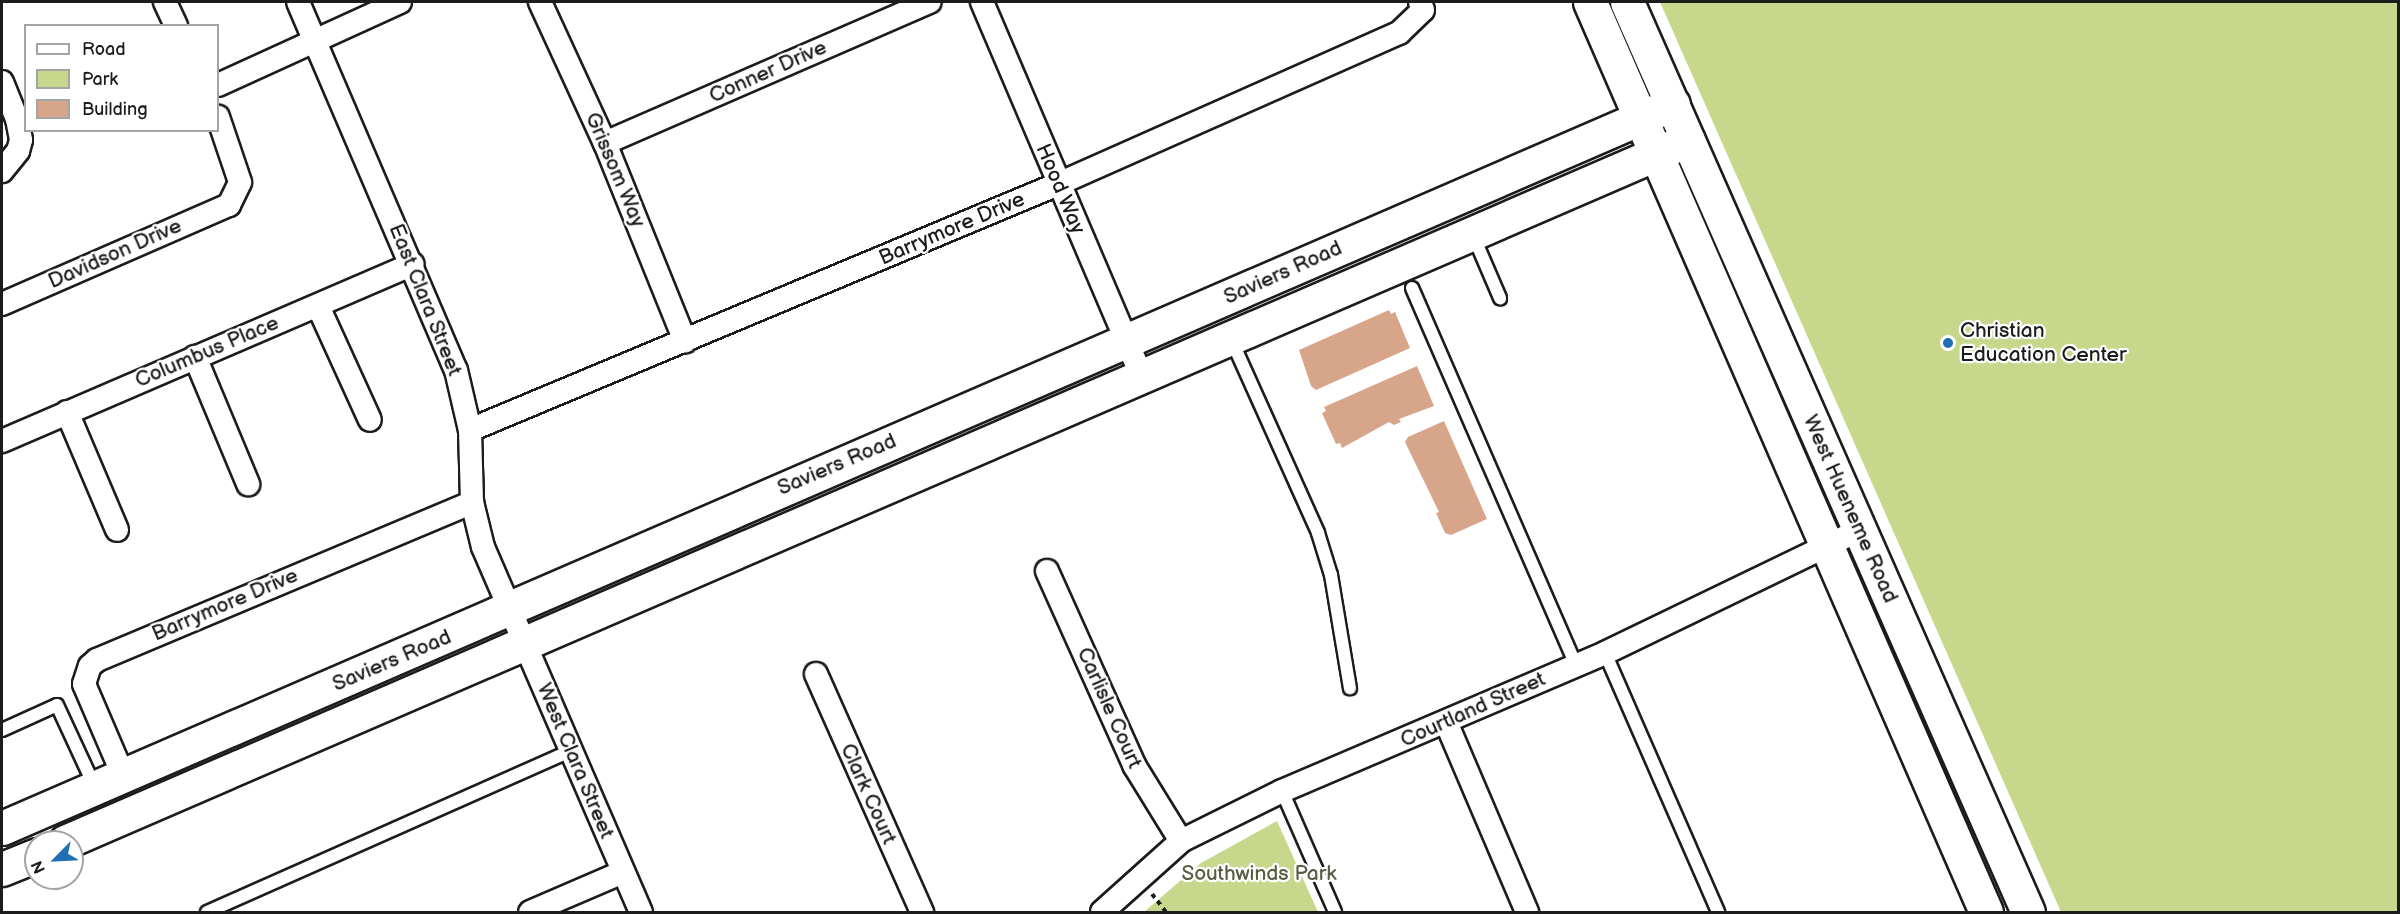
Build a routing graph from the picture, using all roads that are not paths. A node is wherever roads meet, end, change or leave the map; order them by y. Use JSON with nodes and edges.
{"nodes":[{"id":1,"x":165,"y":2,"type":"edge"},
{"id":2,"x":298,"y":2,"type":"edge"},
{"id":3,"x":400,"y":2,"type":"edge"},
{"id":4,"x":540,"y":2,"type":"edge"},
{"id":5,"x":930,"y":2,"type":"edge"},
{"id":6,"x":982,"y":2,"type":"edge"},
{"id":7,"x":1590,"y":2,"type":"edge"},
{"id":8,"x":1627,"y":2,"type":"edge"},
{"id":9,"x":1422,"y":6,"type":"edge"},
{"id":10,"x":175,"y":24,"type":"edge"},
{"id":11,"x":312,"y":41,"type":"junction"},
{"id":12,"x":2,"y":82,"type":"edge"},
{"id":13,"x":219,"y":85,"type":"edge"},
{"id":14,"x":1673,"y":104,"type":"junction"},
{"id":15,"x":1642,"y":117,"type":"junction"},
{"id":16,"x":219,"y":120,"type":"edge"},
{"id":17,"x":605,"y":143,"type":"junction"},
{"id":18,"x":1673,"y":146,"type":"junction"},
{"id":19,"x":6,"y":166,"type":"edge"},
{"id":20,"x":1058,"y":184,"type":"junction"},
{"id":21,"x":1473,"y":234,"type":"junction"},
{"id":22,"x":413,"y":264,"type":"junction"},
{"id":23,"x":1412,"y":288,"type":"dead end"},
{"id":24,"x":1500,"y":298,"type":"dead end"},
{"id":25,"x":2,"y":304,"type":"edge"},
{"id":26,"x":318,"y":306,"type":"junction"},
{"id":27,"x":1230,"y":338,"type":"junction"},
{"id":28,"x":685,"y":341,"type":"junction"},
{"id":29,"x":1126,"y":341,"type":"junction"},
{"id":30,"x":195,"y":357,"type":"junction"},
{"id":31,"x":1141,"y":375,"type":"junction"},
{"id":32,"x":67,"y":412,"type":"junction"},
{"id":33,"x":369,"y":420,"type":"dead end"},
{"id":34,"x":470,"y":430,"type":"junction"},
{"id":35,"x":2,"y":441,"type":"edge"},
{"id":36,"x":248,"y":484,"type":"dead end"},
{"id":37,"x":472,"y":502,"type":"junction"},
{"id":38,"x":117,"y":530,"type":"dead end"},
{"id":39,"x":1860,"y":530,"type":"junction"},
{"id":40,"x":1826,"y":546,"type":"junction"},
{"id":41,"x":1047,"y":571,"type":"dead end"},
{"id":42,"x":510,"y":610,"type":"junction"},
{"id":43,"x":523,"y":641,"type":"junction"},
{"id":44,"x":1605,"y":653,"type":"junction"},
{"id":45,"x":1576,"y":665,"type":"junction"},
{"id":46,"x":816,"y":675,"type":"dead end"},
{"id":47,"x":1350,"y":688,"type":"dead end"},
{"id":48,"x":1446,"y":722,"type":"junction"},
{"id":49,"x":2,"y":730,"type":"edge"},
{"id":50,"x":571,"y":751,"type":"junction"},
{"id":51,"x":109,"y":781,"type":"junction"},
{"id":52,"x":1282,"y":791,"type":"junction"},
{"id":53,"x":2,"y":828,"type":"edge"},
{"id":54,"x":84,"y":834,"type":"edge"},
{"id":55,"x":1181,"y":841,"type":"junction"},
{"id":56,"x":24,"y":860,"type":"edge"},
{"id":57,"x":2,"y":869,"type":"edge"},
{"id":58,"x":623,"y":872,"type":"junction"},
{"id":59,"x":207,"y":912,"type":"edge"},
{"id":60,"x":530,"y":912,"type":"edge"},
{"id":61,"x":640,"y":912,"type":"edge"},
{"id":62,"x":922,"y":912,"type":"edge"},
{"id":63,"x":1102,"y":912,"type":"edge"},
{"id":64,"x":1335,"y":912,"type":"edge"},
{"id":65,"x":1527,"y":912,"type":"edge"},
{"id":66,"x":1718,"y":912,"type":"edge"},
{"id":67,"x":1986,"y":912,"type":"edge"},
{"id":68,"x":2028,"y":912,"type":"edge"}],
"edges":[{"from":1,"to":10,"type":"street"},
{"from":2,"to":11,"type":"street","name":"East Clara Street"},
{"from":3,"to":11,"type":"street"},
{"from":4,"to":17,"type":"street","name":"Grissom Way"},
{"from":5,"to":17,"type":"street","name":"Conner Drive"},
{"from":6,"to":20,"type":"street","name":"Hood Way"},
{"from":7,"to":15,"type":"main road","name":"West Hueneme Road"},
{"from":8,"to":14,"type":"main road","name":"West Hueneme Road"},
{"from":9,"to":20,"type":"street","name":"Barrymore Drive"},
{"from":11,"to":13,"type":"street"},
{"from":11,"to":22,"type":"street","name":"East Clara Street"},
{"from":12,"to":19,"type":"street"},
{"from":14,"to":15,"type":"main road","name":"Saviers Road"},
{"from":14,"to":18,"type":"main road","name":"West Hueneme Road"},
{"from":15,"to":18,"type":"main road","name":"West Hueneme Road"},
{"from":15,"to":29,"type":"main road","name":"Saviers Road"},
{"from":16,"to":25,"type":"street","name":"Davidson Drive"},
{"from":17,"to":28,"type":"street","name":"Grissom Way"},
{"from":18,"to":21,"type":"main road","name":"Saviers Road"},
{"from":18,"to":39,"type":"main road","name":"West Hueneme Road"},
{"from":18,"to":40,"type":"main road","name":"West Hueneme Road"},
{"from":20,"to":28,"type":"street","name":"Barrymore Drive"},
{"from":20,"to":29,"type":"street","name":"Hood Way"},
{"from":21,"to":24,"type":"lane"},
{"from":21,"to":27,"type":"main road","name":"Saviers Road"},
{"from":22,"to":26,"type":"street","name":"Columbus Place"},
{"from":22,"to":34,"type":"street","name":"East Clara Street"},
{"from":23,"to":45,"type":"lane"},
{"from":26,"to":30,"type":"street","name":"Columbus Place"},
{"from":26,"to":33,"type":"street"},
{"from":27,"to":31,"type":"main road","name":"Saviers Road"},
{"from":27,"to":47,"type":"lane"},
{"from":28,"to":34,"type":"street","name":"Barrymore Drive"},
{"from":29,"to":31,"type":"street","name":"Hood Way"},
{"from":29,"to":42,"type":"main road","name":"Saviers Road"},
{"from":30,"to":32,"type":"street","name":"Columbus Place"},
{"from":30,"to":36,"type":"street"},
{"from":31,"to":43,"type":"main road","name":"Saviers Road"},
{"from":32,"to":35,"type":"street","name":"Columbus Place"},
{"from":32,"to":38,"type":"street"},
{"from":34,"to":37,"type":"street","name":"East Clara Street"},
{"from":37,"to":42,"type":"street","name":"East Clara Street"},
{"from":37,"to":51,"type":"street","name":"Barrymore Drive"},
{"from":39,"to":40,"type":"street","name":"Courtland Street"},
{"from":39,"to":68,"type":"main road","name":"West Hueneme Road"},
{"from":40,"to":44,"type":"street","name":"Courtland Street"},
{"from":40,"to":67,"type":"main road","name":"West Hueneme Road"},
{"from":41,"to":55,"type":"street","name":"Carlisle Court"},
{"from":42,"to":43,"type":"street","name":"West Clara Street"},
{"from":42,"to":51,"type":"main road","name":"Saviers Road"},
{"from":43,"to":50,"type":"street","name":"West Clara Street"},
{"from":43,"to":54,"type":"main road","name":"Saviers Road"},
{"from":44,"to":45,"type":"street","name":"Courtland Street"},
{"from":44,"to":66,"type":"lane"},
{"from":45,"to":48,"type":"street","name":"Courtland Street"},
{"from":46,"to":62,"type":"street","name":"Clark Court"},
{"from":48,"to":52,"type":"street","name":"Courtland Street"},
{"from":48,"to":65,"type":"street"},
{"from":49,"to":51,"type":"lane"},
{"from":50,"to":58,"type":"street","name":"West Clara Street"},
{"from":50,"to":59,"type":"lane"},
{"from":51,"to":53,"type":"main road","name":"Saviers Road"},
{"from":52,"to":55,"type":"street","name":"Courtland Street"},
{"from":52,"to":64,"type":"lane"},
{"from":55,"to":63,"type":"street","name":"Courtland Street"},
{"from":56,"to":57,"type":"main road"},
{"from":58,"to":60,"type":"street"},
{"from":58,"to":61,"type":"street","name":"West Clara Street"}]}
